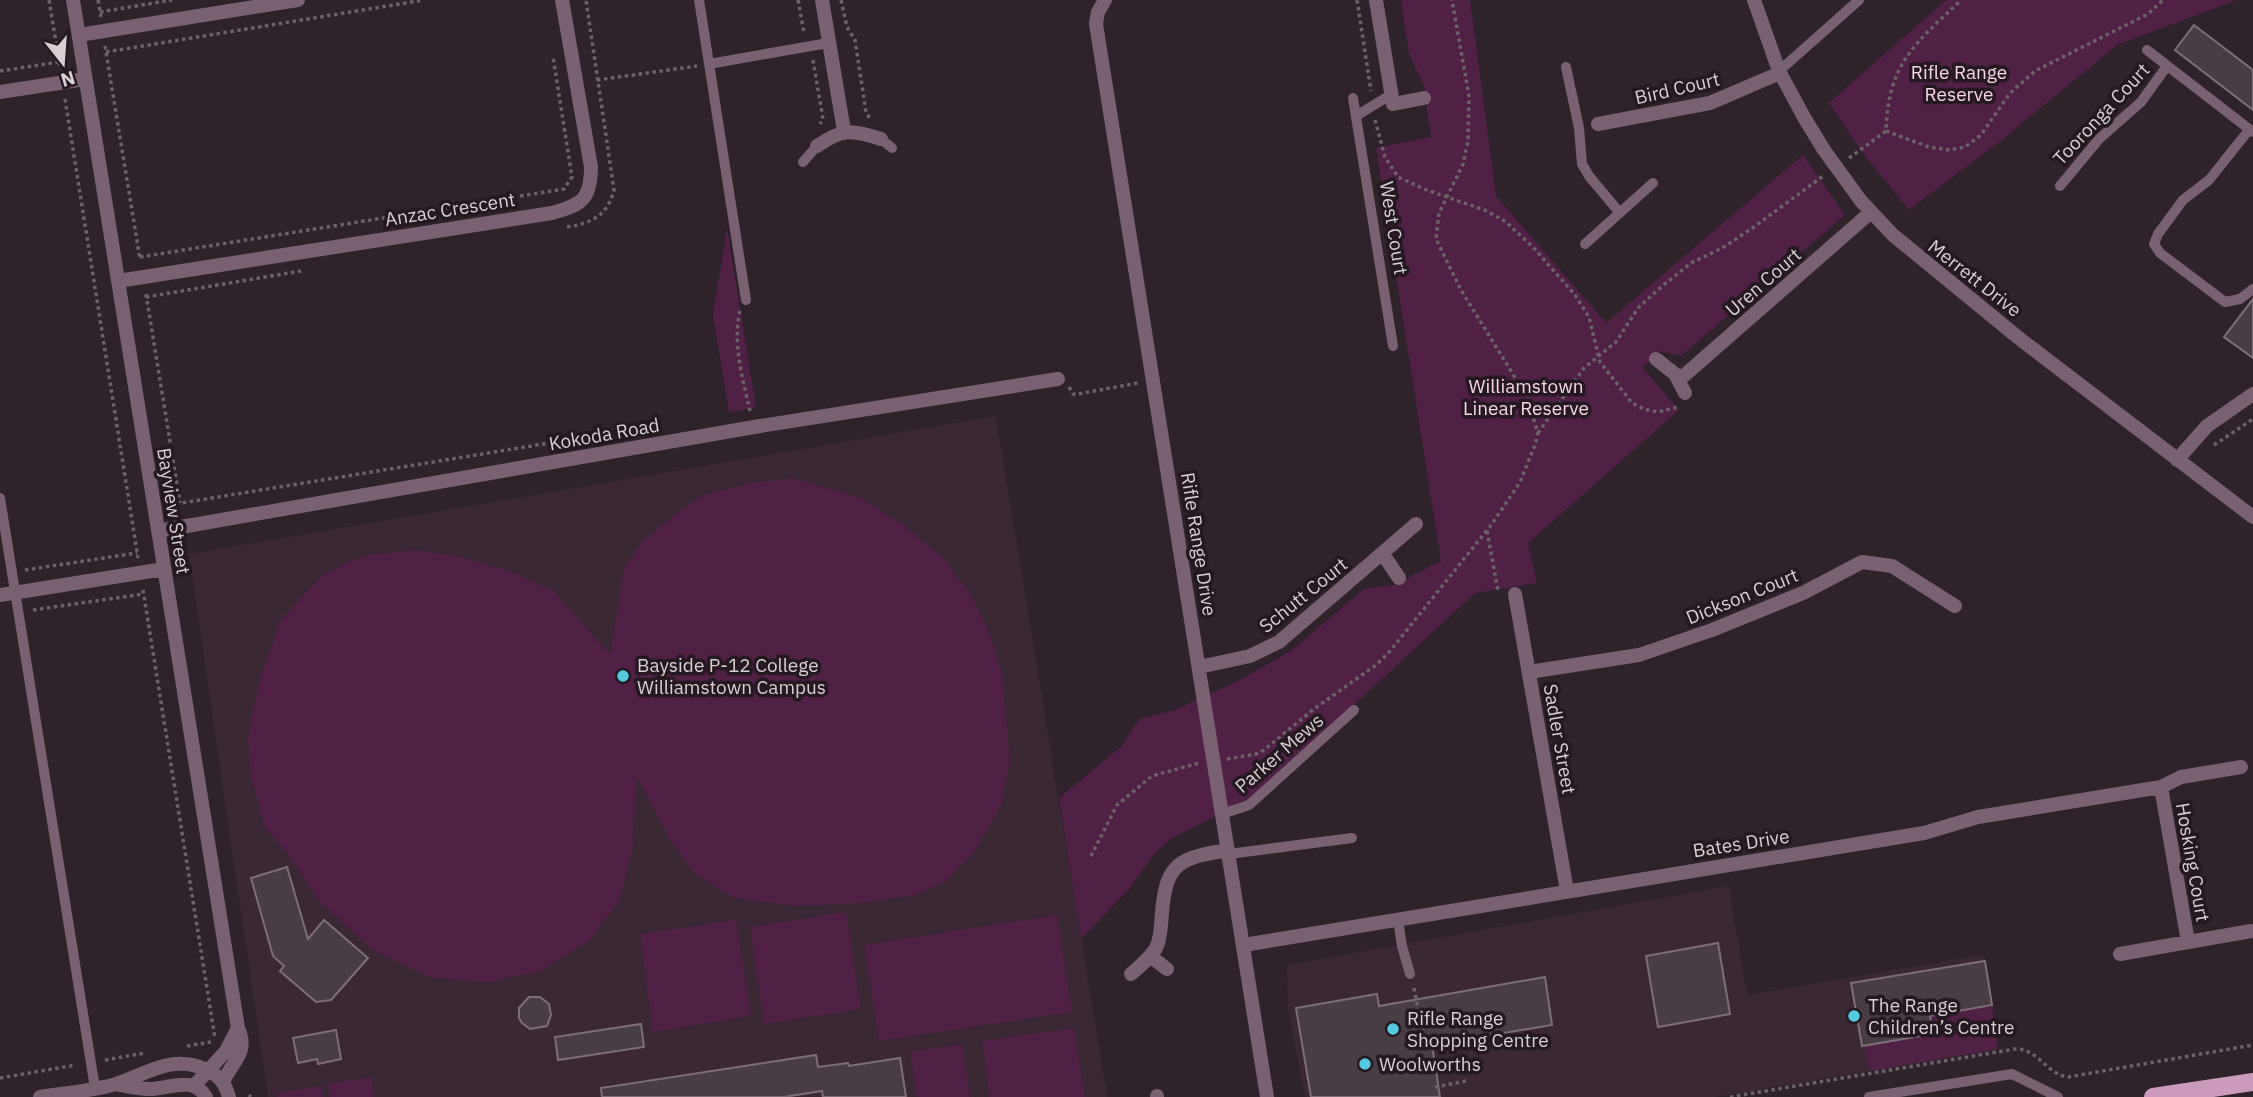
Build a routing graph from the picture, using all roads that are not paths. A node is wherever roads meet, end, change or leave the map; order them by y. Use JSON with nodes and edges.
{"nodes":[{"id":1,"x":73,"y":0,"type":"edge"},
{"id":2,"x":298,"y":0,"type":"edge"},
{"id":3,"x":562,"y":0,"type":"edge"},
{"id":4,"x":699,"y":0,"type":"edge"},
{"id":5,"x":821,"y":0,"type":"edge"},
{"id":6,"x":1105,"y":0,"type":"edge"},
{"id":7,"x":1376,"y":0,"type":"edge"},
{"id":8,"x":1754,"y":0,"type":"edge"},
{"id":9,"x":1859,"y":0,"type":"edge"},
{"id":10,"x":79,"y":36,"type":"junction"},
{"id":11,"x":828,"y":43,"type":"junction"},
{"id":12,"x":2147,"y":50,"type":"dead end"},
{"id":13,"x":709,"y":64,"type":"junction"},
{"id":14,"x":2168,"y":66,"type":"junction"},
{"id":15,"x":1566,"y":67,"type":"dead end"},
{"id":16,"x":1780,"y":72,"type":"junction"},
{"id":17,"x":85,"y":79,"type":"junction"},
{"id":18,"x":0,"y":92,"type":"edge"},
{"id":19,"x":1392,"y":94,"type":"junction"},
{"id":20,"x":1353,"y":98,"type":"dead end"},
{"id":21,"x":1424,"y":98,"type":"dead end"},
{"id":22,"x":1356,"y":116,"type":"junction"},
{"id":23,"x":1598,"y":124,"type":"joint"},
{"id":24,"x":1579,"y":128,"type":"junction"},
{"id":25,"x":844,"y":131,"type":"junction"},
{"id":26,"x":2251,"y":131,"type":"edge"},
{"id":27,"x":884,"y":141,"type":"road end"},
{"id":28,"x":817,"y":146,"type":"joint"},
{"id":29,"x":803,"y":162,"type":"dead end"},
{"id":30,"x":1653,"y":183,"type":"dead end"},
{"id":31,"x":2060,"y":186,"type":"dead end"},
{"id":32,"x":1871,"y":212,"type":"junction"},
{"id":33,"x":1620,"y":213,"type":"junction"},
{"id":34,"x":1585,"y":244,"type":"dead end"},
{"id":35,"x":118,"y":281,"type":"junction"},
{"id":36,"x":2253,"y":289,"type":"edge"},
{"id":37,"x":746,"y":300,"type":"road end"},
{"id":38,"x":1393,"y":346,"type":"dead end"},
{"id":39,"x":1656,"y":359,"type":"dead end"},
{"id":40,"x":1058,"y":379,"type":"dead end"},
{"id":41,"x":2253,"y":394,"type":"edge"},
{"id":42,"x":2176,"y":460,"type":"junction"},
{"id":43,"x":0,"y":498,"type":"edge"},
{"id":44,"x":2253,"y":517,"type":"edge"},
{"id":45,"x":1416,"y":524,"type":"dead end"},
{"id":46,"x":158,"y":531,"type":"junction"},
{"id":47,"x":1383,"y":554,"type":"junction"},
{"id":48,"x":164,"y":569,"type":"junction"},
{"id":49,"x":1399,"y":578,"type":"dead end"},
{"id":50,"x":16,"y":593,"type":"junction"},
{"id":51,"x":1516,"y":594,"type":"dead end"},
{"id":52,"x":0,"y":595,"type":"edge"},
{"id":53,"x":1955,"y":606,"type":"dead end"},
{"id":54,"x":1199,"y":667,"type":"junction"},
{"id":55,"x":1529,"y":672,"type":"junction"},
{"id":56,"x":1354,"y":710,"type":"dead end"},
{"id":57,"x":2241,"y":766,"type":"dead end"},
{"id":58,"x":2161,"y":787,"type":"junction"},
{"id":59,"x":1222,"y":814,"type":"junction"},
{"id":60,"x":1352,"y":838,"type":"dead end"},
{"id":61,"x":1229,"y":852,"type":"junction"},
{"id":62,"x":1567,"y":891,"type":"junction"},
{"id":63,"x":1398,"y":920,"type":"junction"},
{"id":64,"x":2251,"y":931,"type":"dead end"},
{"id":65,"x":2188,"y":942,"type":"junction"},
{"id":66,"x":1244,"y":945,"type":"junction"},
{"id":67,"x":2120,"y":954,"type":"dead end"},
{"id":68,"x":1150,"y":956,"type":"junction"},
{"id":69,"x":1167,"y":969,"type":"dead end"},
{"id":70,"x":1130,"y":974,"type":"dead end"},
{"id":71,"x":1410,"y":974,"type":"dead end"},
{"id":72,"x":238,"y":1028,"type":"junction"},
{"id":73,"x":208,"y":1070,"type":"junction"},
{"id":74,"x":223,"y":1082,"type":"junction"},
{"id":75,"x":2253,"y":1082,"type":"edge"},
{"id":76,"x":116,"y":1084,"type":"junction"},
{"id":77,"x":194,"y":1086,"type":"junction"},
{"id":78,"x":95,"y":1088,"type":"junction"},
{"id":79,"x":40,"y":1097,"type":"edge"},
{"id":80,"x":206,"y":1097,"type":"edge"},
{"id":81,"x":229,"y":1097,"type":"edge"},
{"id":82,"x":1267,"y":1097,"type":"edge"},
{"id":83,"x":1869,"y":1097,"type":"edge"},
{"id":84,"x":2058,"y":1097,"type":"edge"},
{"id":85,"x":2153,"y":1097,"type":"edge"}],
"edges":[{"from":1,"to":10,"type":"street","name":"Bayview Street"},
{"from":2,"to":10,"type":"street"},
{"from":3,"to":35,"type":"street","name":"Anzac Crescent"},
{"from":4,"to":13,"type":"lane"},
{"from":5,"to":11,"type":"street"},
{"from":6,"to":54,"type":"street","name":"Rifle Range Drive"},
{"from":7,"to":19,"type":"street"},
{"from":8,"to":16,"type":"street","name":"Merrett Drive"},
{"from":9,"to":16,"type":"lane"},
{"from":10,"to":17,"type":"street","name":"Bayview Street"},
{"from":11,"to":13,"type":"lane"},
{"from":11,"to":25,"type":"street"},
{"from":12,"to":14,"type":"lane"},
{"from":13,"to":37,"type":"lane"},
{"from":14,"to":26,"type":"lane"},
{"from":14,"to":31,"type":"lane","name":"Tooronga Court"},
{"from":15,"to":24,"type":"lane"},
{"from":16,"to":23,"type":"street","name":"Bird Court"},
{"from":16,"to":32,"type":"street","name":"Merrett Drive"},
{"from":17,"to":18,"type":"street"},
{"from":17,"to":35,"type":"street","name":"Bayview Street"},
{"from":19,"to":21,"type":"street"},
{"from":19,"to":22,"type":"lane"},
{"from":20,"to":22,"type":"lane","name":"West Court"},
{"from":22,"to":38,"type":"lane","name":"West Court"},
{"from":23,"to":24,"type":"lane","name":"Bird Court"},
{"from":24,"to":33,"type":"lane"},
{"from":25,"to":27,"type":"street"},
{"from":25,"to":28,"type":"street"},
{"from":26,"to":36,"type":"lane"},
{"from":28,"to":29,"type":"lane"},
{"from":30,"to":33,"type":"lane"},
{"from":32,"to":39,"type":"street","name":"Uren Court"},
{"from":32,"to":42,"type":"street","name":"Merrett Drive"},
{"from":33,"to":34,"type":"lane"},
{"from":35,"to":46,"type":"street","name":"Bayview Street"},
{"from":40,"to":46,"type":"street","name":"Kokoda Road"},
{"from":41,"to":42,"type":"street"},
{"from":42,"to":44,"type":"street","name":"Merrett Drive"},
{"from":43,"to":50,"type":"lane"},
{"from":45,"to":47,"type":"street","name":"Schutt Court"},
{"from":46,"to":48,"type":"street","name":"Bayview Street"},
{"from":47,"to":49,"type":"street"},
{"from":47,"to":54,"type":"street","name":"Schutt Court"},
{"from":48,"to":50,"type":"street"},
{"from":48,"to":72,"type":"street","name":"Bayview Street"},
{"from":50,"to":52,"type":"street"},
{"from":50,"to":78,"type":"lane"},
{"from":51,"to":55,"type":"street","name":"Sadler Street"},
{"from":53,"to":55,"type":"street","name":"Dickson Court"},
{"from":54,"to":59,"type":"street","name":"Rifle Range Drive"},
{"from":55,"to":62,"type":"street","name":"Sadler Street"},
{"from":56,"to":59,"type":"lane","name":"Parker Mews"},
{"from":57,"to":58,"type":"street","name":"Bates Drive"},
{"from":58,"to":62,"type":"street","name":"Bates Drive"},
{"from":58,"to":65,"type":"street","name":"Hosking Court"},
{"from":59,"to":61,"type":"street","name":"Rifle Range Drive"},
{"from":60,"to":61,"type":"lane"},
{"from":61,"to":66,"type":"street","name":"Rifle Range Drive"},
{"from":61,"to":68,"type":"street"},
{"from":62,"to":63,"type":"street","name":"Bates Drive"},
{"from":63,"to":66,"type":"street","name":"Bates Drive"},
{"from":63,"to":71,"type":"lane"},
{"from":64,"to":65,"type":"street","name":"Hosking Court"},
{"from":65,"to":67,"type":"street","name":"Hosking Court"},
{"from":66,"to":82,"type":"street","name":"Rifle Range Drive"},
{"from":68,"to":69,"type":"street"},
{"from":68,"to":70,"type":"street"},
{"from":72,"to":73,"type":"street"},
{"from":72,"to":74,"type":"street","name":"Bayview Street"},
{"from":73,"to":74,"type":"street"},
{"from":73,"to":76,"type":"street"},
{"from":73,"to":77,"type":"street"},
{"from":74,"to":81,"type":"street"},
{"from":75,"to":85,"type":"main road"},
{"from":76,"to":77,"type":"street"},
{"from":76,"to":78,"type":"street"},
{"from":77,"to":80,"type":"street"},
{"from":78,"to":79,"type":"street"},
{"from":83,"to":84,"type":"lane"}]}
